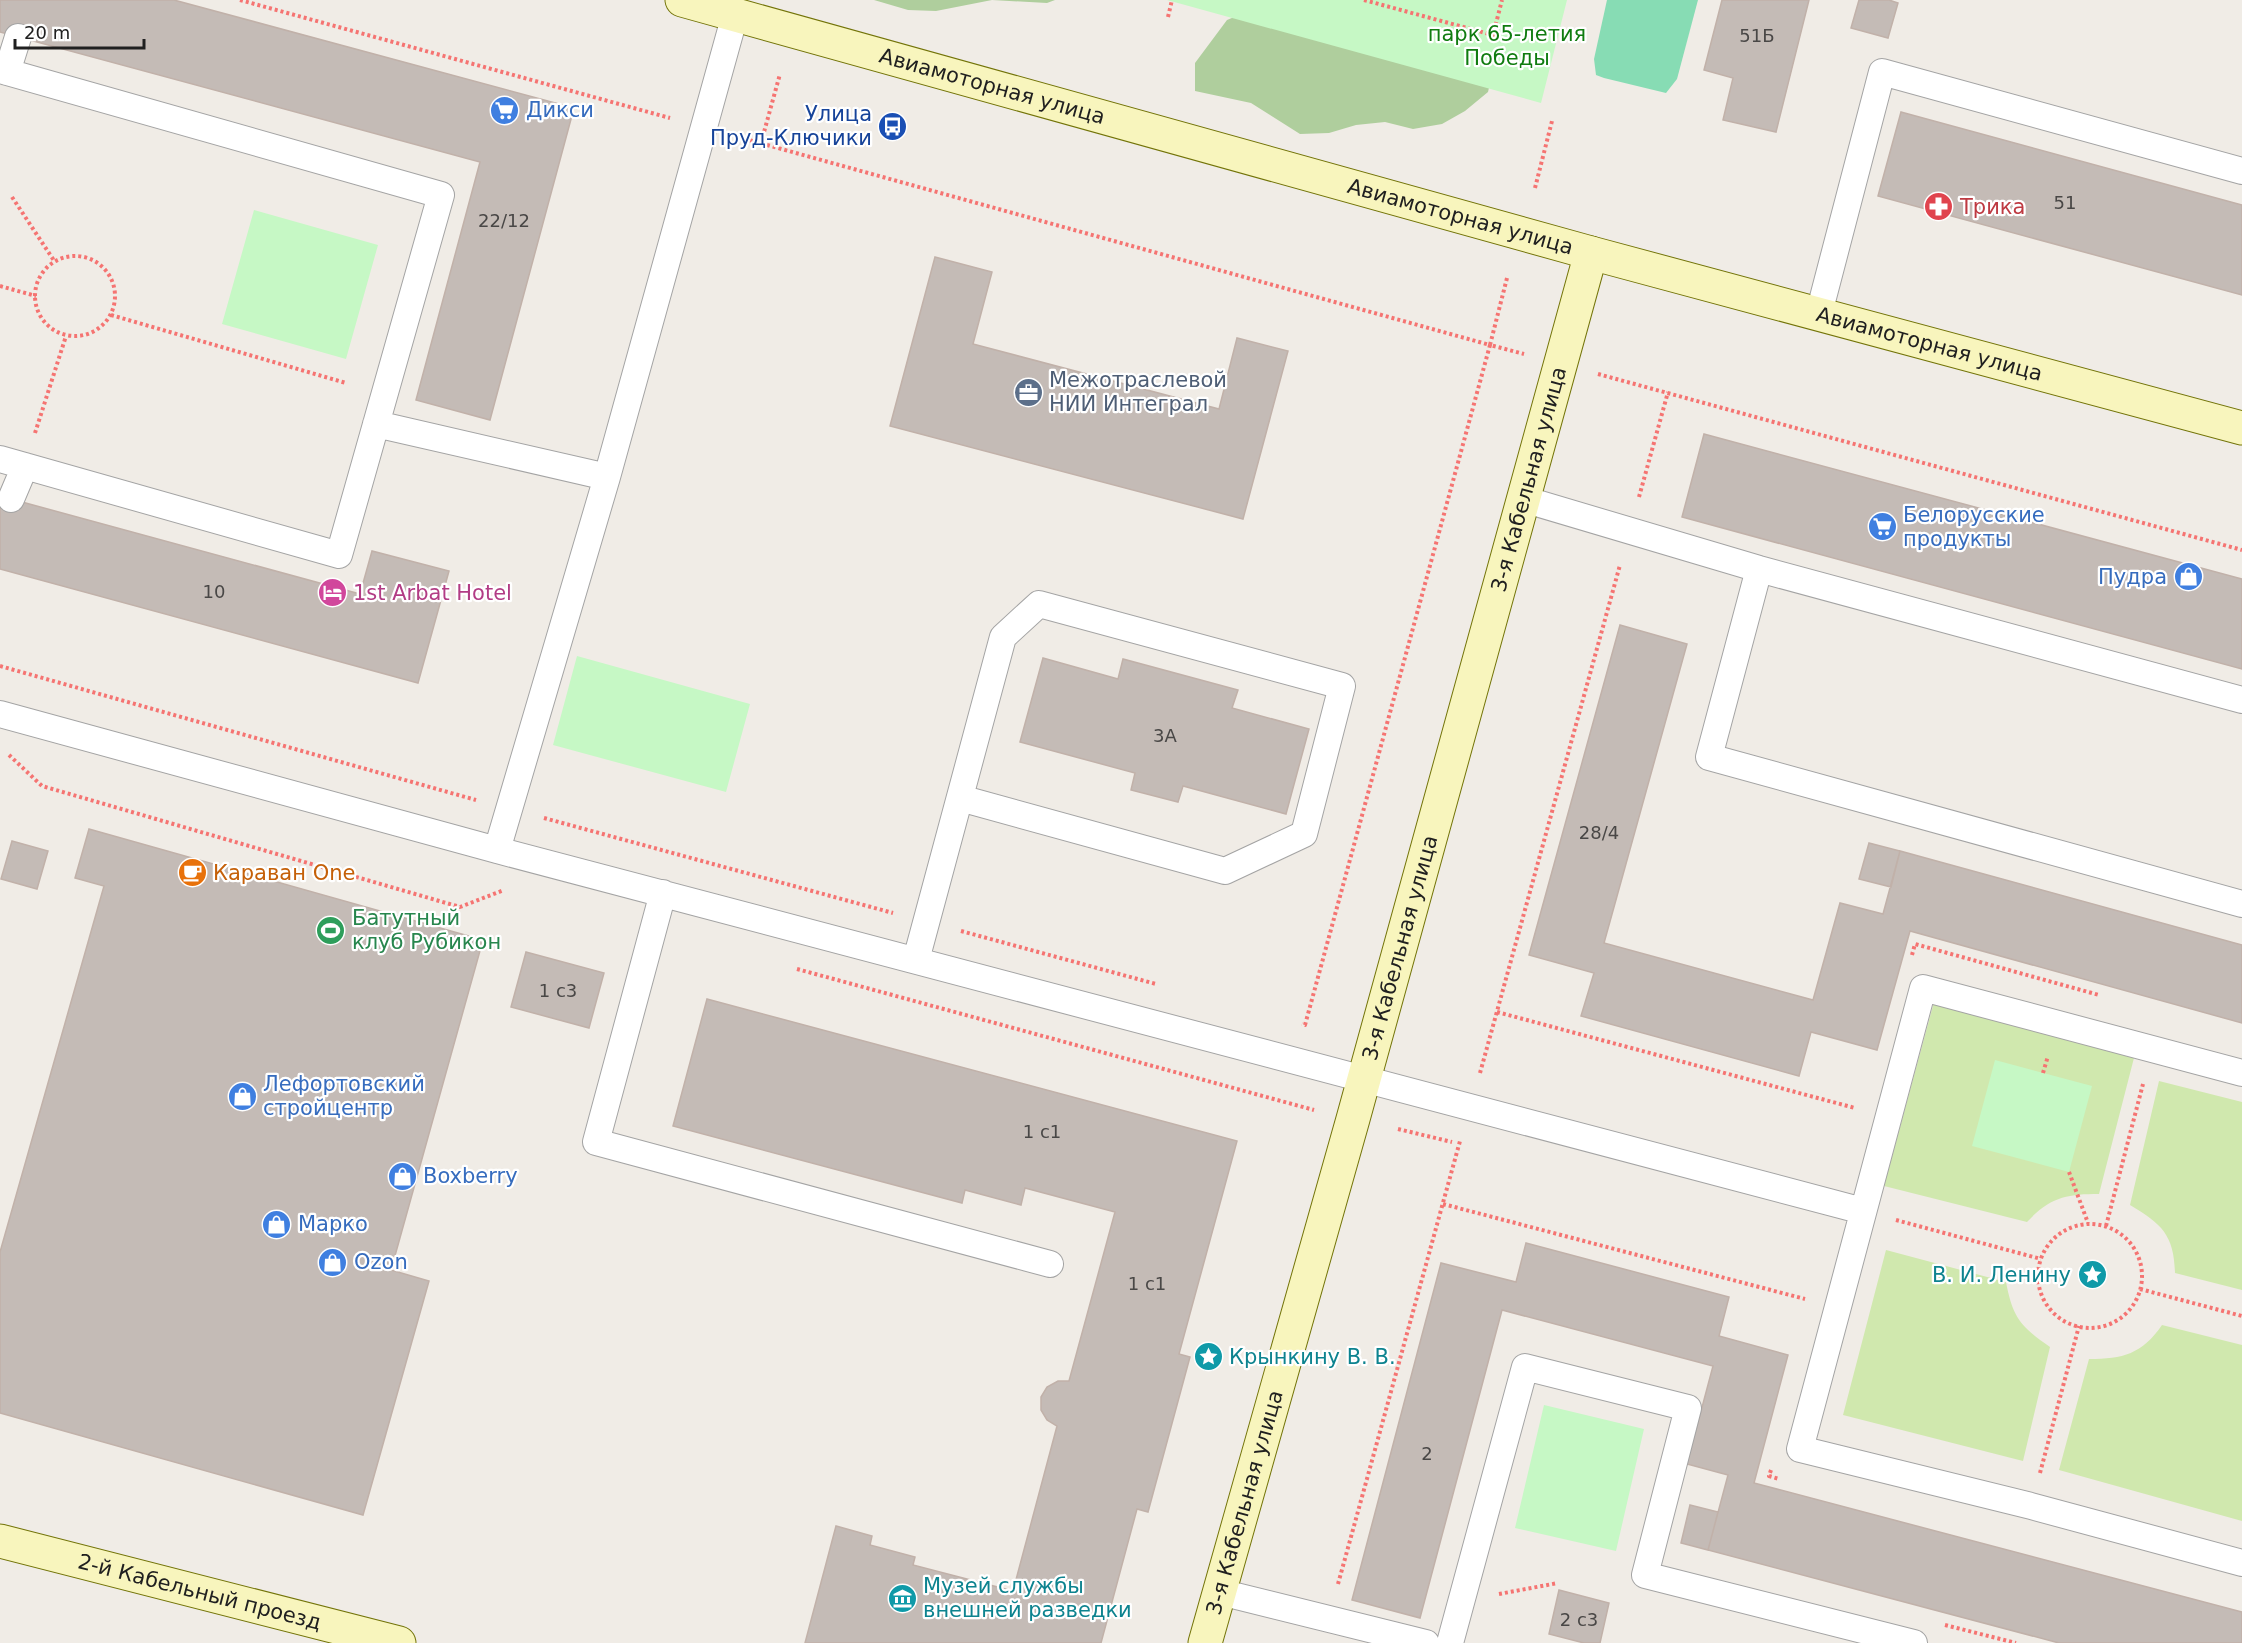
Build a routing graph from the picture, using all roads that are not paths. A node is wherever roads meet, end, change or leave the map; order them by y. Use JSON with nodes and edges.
{"nodes":[{"id":1,"x":682,"y":0,"type":"edge"},
{"id":2,"x":737,"y":7,"type":"edge"},
{"id":3,"x":18,"y":37,"type":"dead end"},
{"id":4,"x":4,"y":71,"type":"edge"},
{"id":5,"x":2242,"y":171,"type":"edge"},
{"id":6,"x":1591,"y":253,"type":"junction"},
{"id":7,"x":1819,"y":313,"type":"junction"},
{"id":8,"x":376,"y":424,"type":"junction"},
{"id":9,"x":2242,"y":428,"type":"edge"},
{"id":10,"x":0,"y":459,"type":"edge"},
{"id":11,"x":25,"y":465,"type":"junction"},
{"id":12,"x":607,"y":477,"type":"junction"},
{"id":13,"x":11,"y":499,"type":"dead end"},
{"id":14,"x":1523,"y":499,"type":"junction"},
{"id":15,"x":1759,"y":569,"type":"junction"},
{"id":16,"x":2242,"y":699,"type":"edge"},
{"id":17,"x":0,"y":714,"type":"edge"},
{"id":18,"x":960,"y":798,"type":"junction"},
{"id":19,"x":498,"y":850,"type":"junction"},
{"id":20,"x":663,"y":894,"type":"junction"},
{"id":21,"x":2242,"y":904,"type":"edge"},
{"id":22,"x":916,"y":960,"type":"junction"},
{"id":23,"x":2242,"y":1073,"type":"edge"},
{"id":24,"x":1364,"y":1080,"type":"junction"},
{"id":25,"x":1863,"y":1211,"type":"junction"},
{"id":26,"x":1050,"y":1264,"type":"dead end"},
{"id":27,"x":0,"y":1541,"type":"edge"},
{"id":28,"x":2242,"y":1563,"type":"edge"},
{"id":29,"x":1220,"y":1592,"type":"junction"},
{"id":30,"x":399,"y":1643,"type":"edge"},
{"id":31,"x":1205,"y":1643,"type":"edge"},
{"id":32,"x":1426,"y":1643,"type":"edge"},
{"id":33,"x":1450,"y":1643,"type":"edge"},
{"id":34,"x":1914,"y":1643,"type":"edge"}],
"edges":[{"from":1,"to":2,"type":"street","name":"Авиамоторная улица"},
{"from":2,"to":6,"type":"street","name":"Авиамоторная улица"},
{"from":2,"to":12,"type":"lane"},
{"from":3,"to":4,"type":"lane"},
{"from":4,"to":8,"type":"lane"},
{"from":5,"to":7,"type":"lane"},
{"from":6,"to":7,"type":"street","name":"Авиамоторная улица"},
{"from":6,"to":14,"type":"street","name":"3-я Кабельная улица"},
{"from":7,"to":9,"type":"street","name":"Авиамоторная улица"},
{"from":8,"to":11,"type":"lane"},
{"from":8,"to":12,"type":"lane"},
{"from":10,"to":11,"type":"lane"},
{"from":11,"to":13,"type":"lane"},
{"from":12,"to":19,"type":"lane"},
{"from":14,"to":15,"type":"lane"},
{"from":14,"to":24,"type":"street","name":"3-я Кабельная улица"},
{"from":15,"to":16,"type":"lane"},
{"from":15,"to":21,"type":"lane"},
{"from":17,"to":19,"type":"lane"},
{"from":18,"to":18,"type":"lane"},
{"from":18,"to":22,"type":"lane"},
{"from":19,"to":20,"type":"lane"},
{"from":20,"to":22,"type":"lane"},
{"from":20,"to":26,"type":"lane"},
{"from":22,"to":24,"type":"lane"},
{"from":23,"to":25,"type":"lane"},
{"from":24,"to":25,"type":"lane"},
{"from":24,"to":29,"type":"street","name":"3-я Кабельная улица"},
{"from":25,"to":28,"type":"lane"},
{"from":27,"to":30,"type":"street","name":"2-й Кабельный проезд"},
{"from":29,"to":31,"type":"street","name":"3-я Кабельная улица"},
{"from":29,"to":32,"type":"lane"},
{"from":33,"to":34,"type":"lane"}]}
